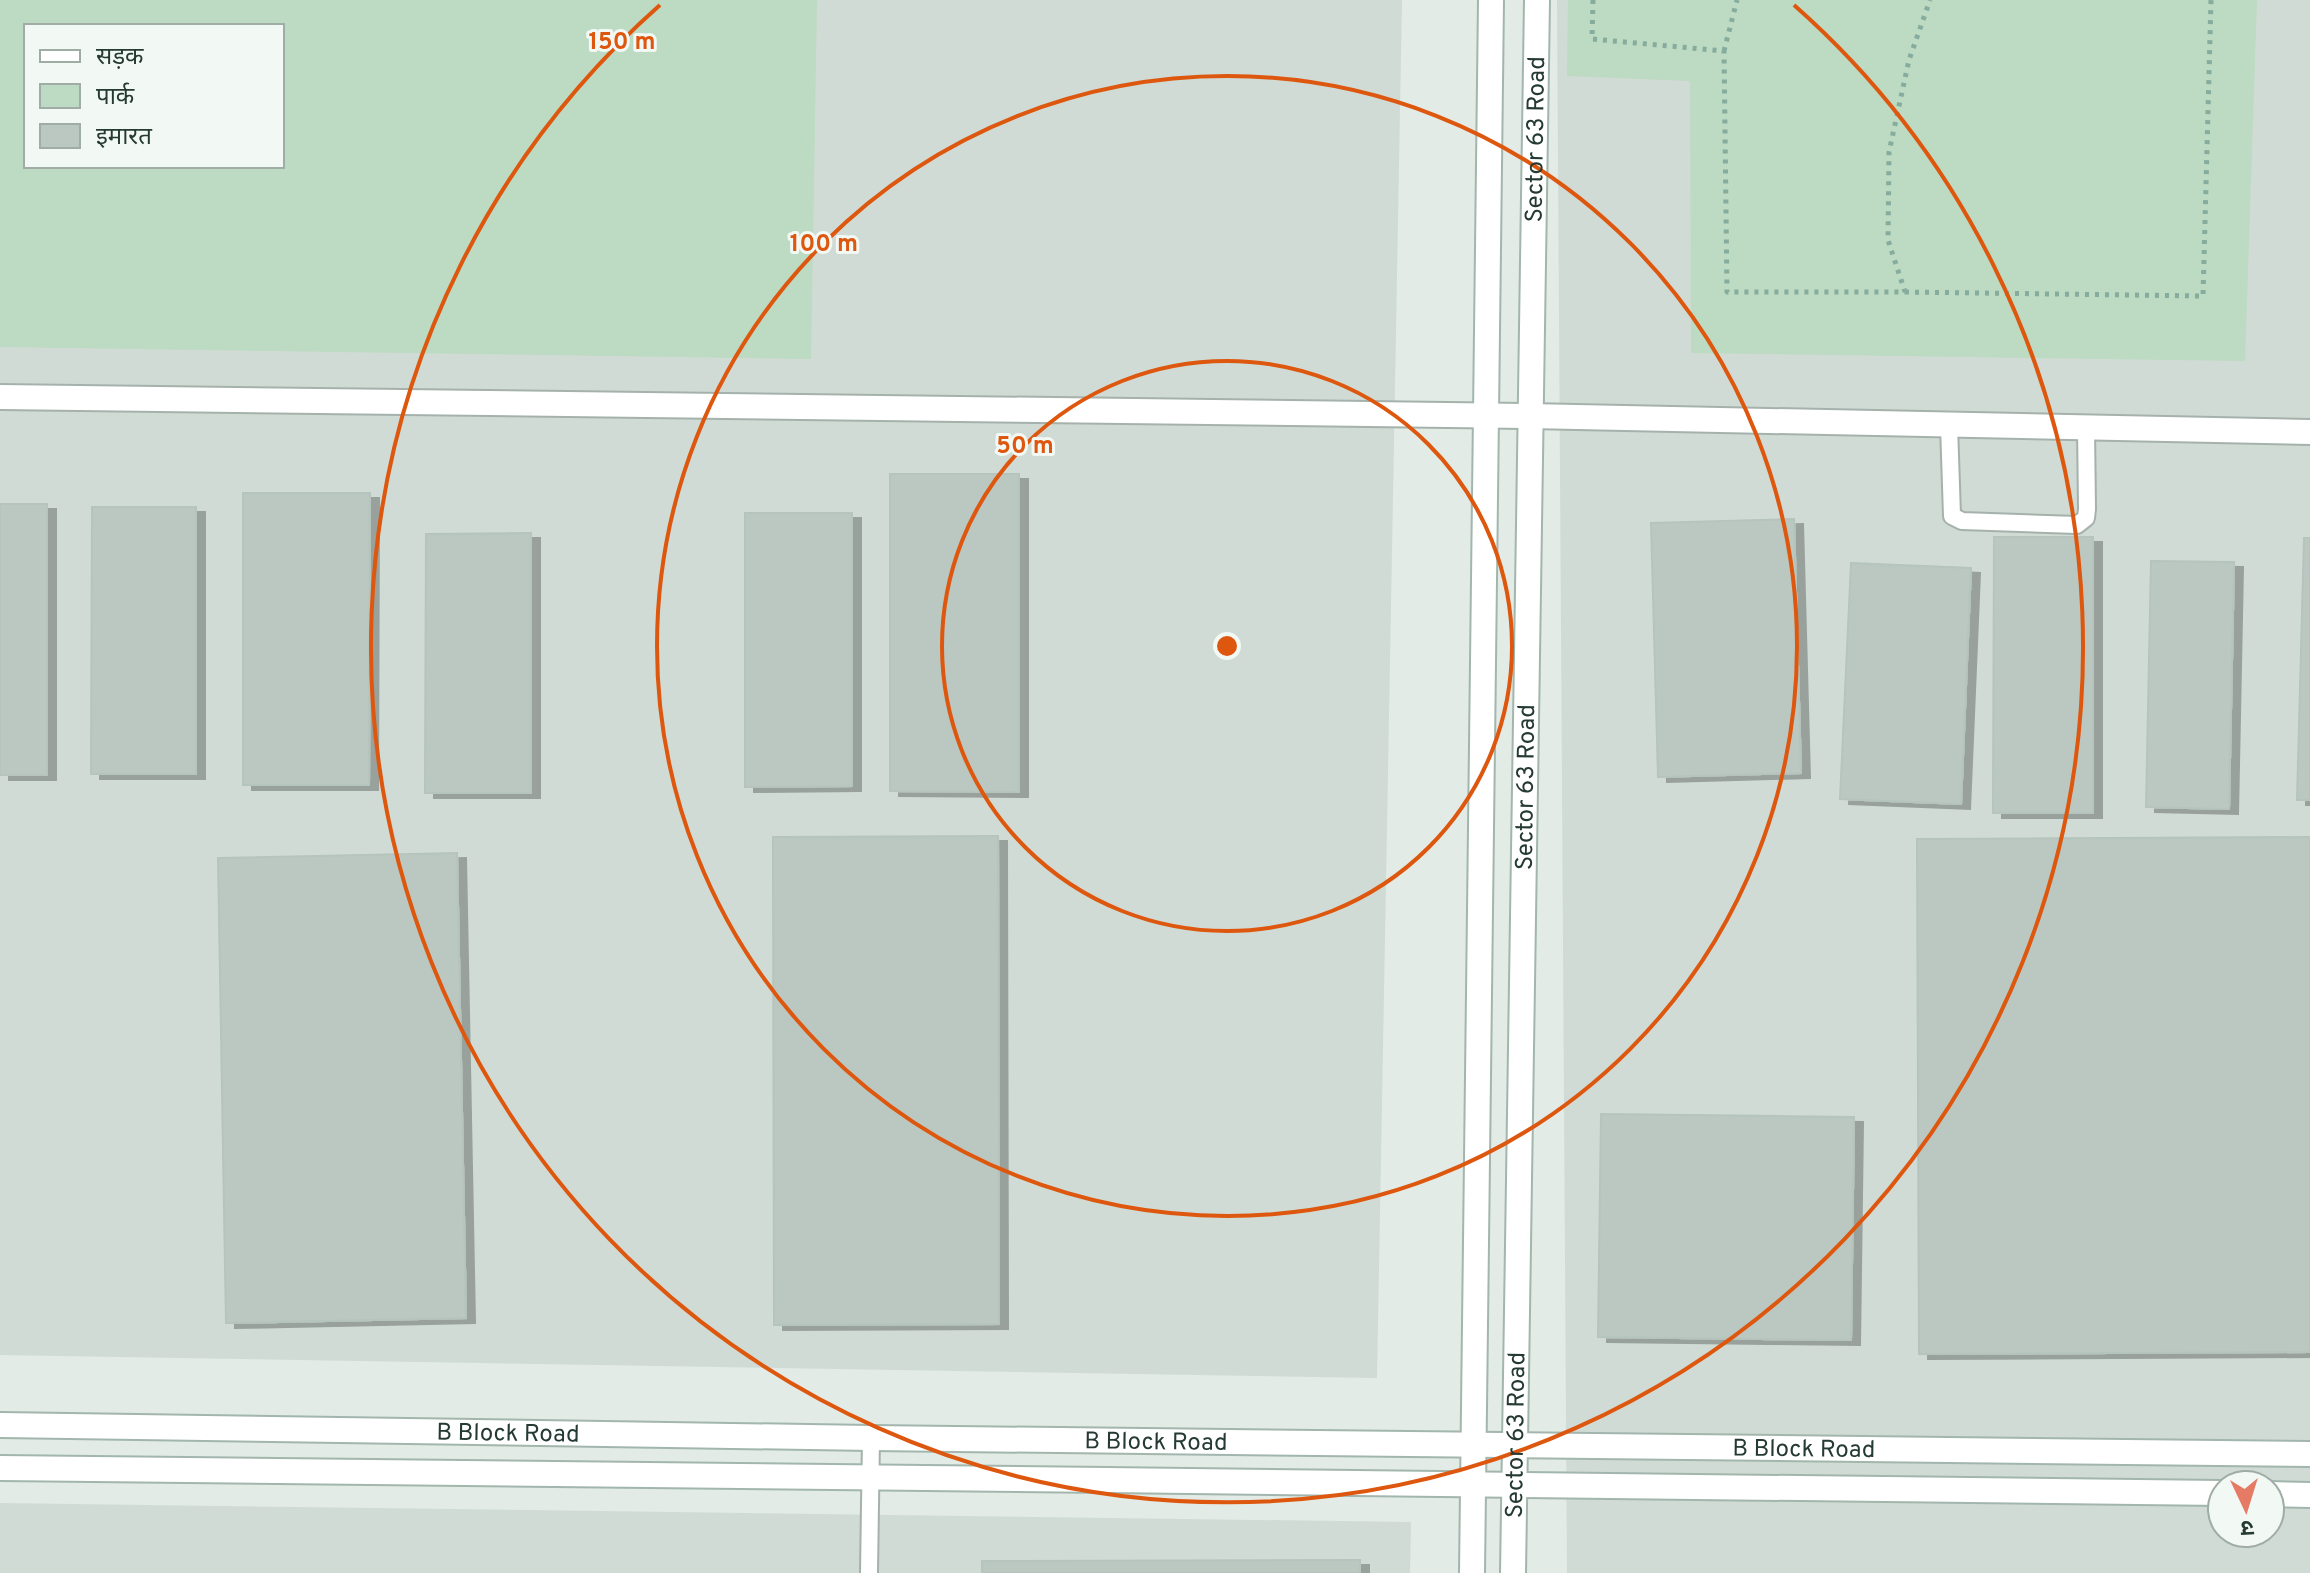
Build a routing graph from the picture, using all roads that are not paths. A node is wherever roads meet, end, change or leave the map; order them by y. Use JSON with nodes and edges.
{"nodes":[{"id":1,"x":1491,"y":0,"type":"edge"},
{"id":2,"x":1537,"y":0,"type":"edge"},
{"id":3,"x":0,"y":397,"type":"edge"},
{"id":4,"x":1487,"y":416,"type":"junction"},
{"id":5,"x":1529,"y":416,"type":"junction"},
{"id":6,"x":1949,"y":425,"type":"junction"},
{"id":7,"x":2086,"y":428,"type":"junction"},
{"id":8,"x":2310,"y":432,"type":"edge"},
{"id":9,"x":0,"y":1425,"type":"edge"},
{"id":10,"x":871,"y":1438,"type":"junction"},
{"id":11,"x":1515,"y":1443,"type":"junction"},
{"id":12,"x":1473,"y":1444,"type":"junction"},
{"id":13,"x":2310,"y":1454,"type":"edge"},
{"id":14,"x":0,"y":1468,"type":"edge"},
{"id":15,"x":870,"y":1480,"type":"junction"},
{"id":16,"x":1473,"y":1483,"type":"junction"},
{"id":17,"x":1515,"y":1483,"type":"junction"},
{"id":18,"x":2206,"y":1493,"type":"edge"},
{"id":19,"x":2286,"y":1494,"type":"edge"},
{"id":20,"x":2310,"y":1495,"type":"edge"},
{"id":21,"x":869,"y":1573,"type":"edge"},
{"id":22,"x":1472,"y":1573,"type":"edge"},
{"id":23,"x":1513,"y":1573,"type":"edge"}],
"edges":[{"from":1,"to":4,"type":"street","name":"Sector 63 Road"},
{"from":2,"to":5,"type":"street","name":"Sector 63 Road"},
{"from":3,"to":4,"type":"street"},
{"from":4,"to":5,"type":"street"},
{"from":4,"to":12,"type":"street","name":"Sector 63 Road"},
{"from":5,"to":6,"type":"street"},
{"from":5,"to":11,"type":"street","name":"Sector 63 Road"},
{"from":6,"to":7,"type":"street"},
{"from":6,"to":7,"type":"lane"},
{"from":7,"to":8,"type":"street"},
{"from":9,"to":10,"type":"street","name":"B Block Road"},
{"from":10,"to":12,"type":"street","name":"B Block Road"},
{"from":10,"to":15,"type":"lane"},
{"from":11,"to":12,"type":"street","name":"B Block Road"},
{"from":11,"to":13,"type":"street","name":"B Block Road"},
{"from":11,"to":17,"type":"street","name":"Sector 63 Road"},
{"from":12,"to":16,"type":"street","name":"Sector 63 Road"},
{"from":14,"to":15,"type":"street","name":"B Block Road"},
{"from":15,"to":16,"type":"street","name":"B Block Road"},
{"from":15,"to":21,"type":"lane"},
{"from":16,"to":17,"type":"street","name":"B Block Road"},
{"from":16,"to":22,"type":"street","name":"Sector 63 Road"},
{"from":17,"to":18,"type":"street","name":"B Block Road"},
{"from":17,"to":23,"type":"street","name":"Sector 63 Road"},
{"from":19,"to":20,"type":"street"}]}
